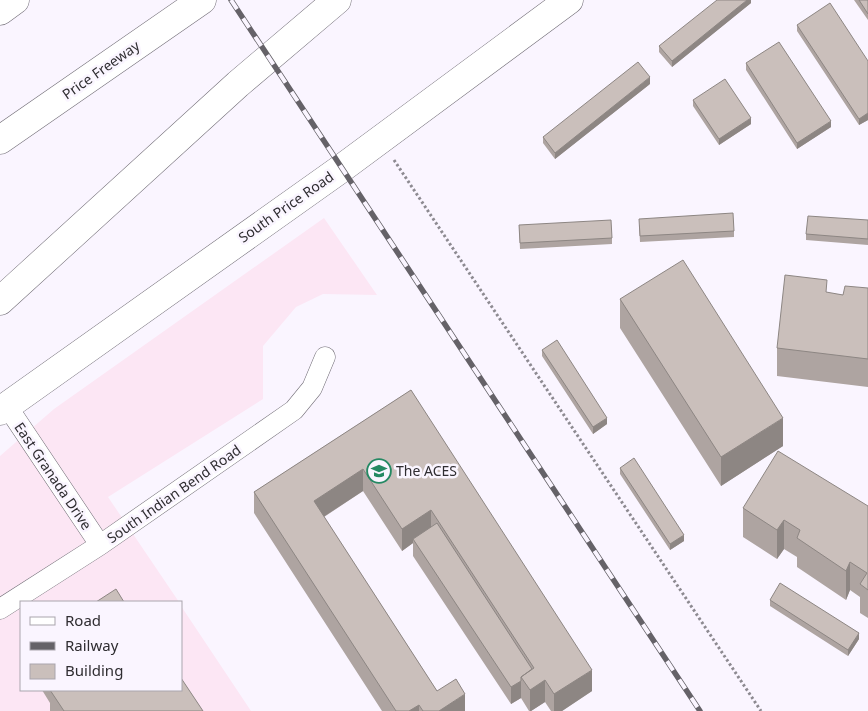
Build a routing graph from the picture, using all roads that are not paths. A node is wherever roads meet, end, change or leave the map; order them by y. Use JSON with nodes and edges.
{"nodes":[{"id":1,"x":15,"y":0,"type":"edge"},
{"id":2,"x":202,"y":0,"type":"edge"},
{"id":3,"x":337,"y":0,"type":"edge"},
{"id":4,"x":569,"y":0,"type":"edge"},
{"id":5,"x":0,"y":11,"type":"edge"},
{"id":6,"x":0,"y":140,"type":"edge"},
{"id":7,"x":0,"y":301,"type":"edge"},
{"id":8,"x":325,"y":357,"type":"dead end"},
{"id":9,"x":3,"y":409,"type":"edge"},
{"id":10,"x":100,"y":545,"type":"junction"},
{"id":11,"x":0,"y":609,"type":"edge"}],
"edges":[{"from":1,"to":5,"type":"main road"},
{"from":2,"to":6,"type":"main road","name":"Price Freeway"},
{"from":3,"to":7,"type":"main road"},
{"from":4,"to":9,"type":"main road","name":"South Price Road"},
{"from":8,"to":10,"type":"street","name":"South Indian Bend Road"},
{"from":9,"to":10,"type":"street","name":"East Granada Drive"},
{"from":10,"to":11,"type":"street","name":"South Indian Bend Road"}]}
